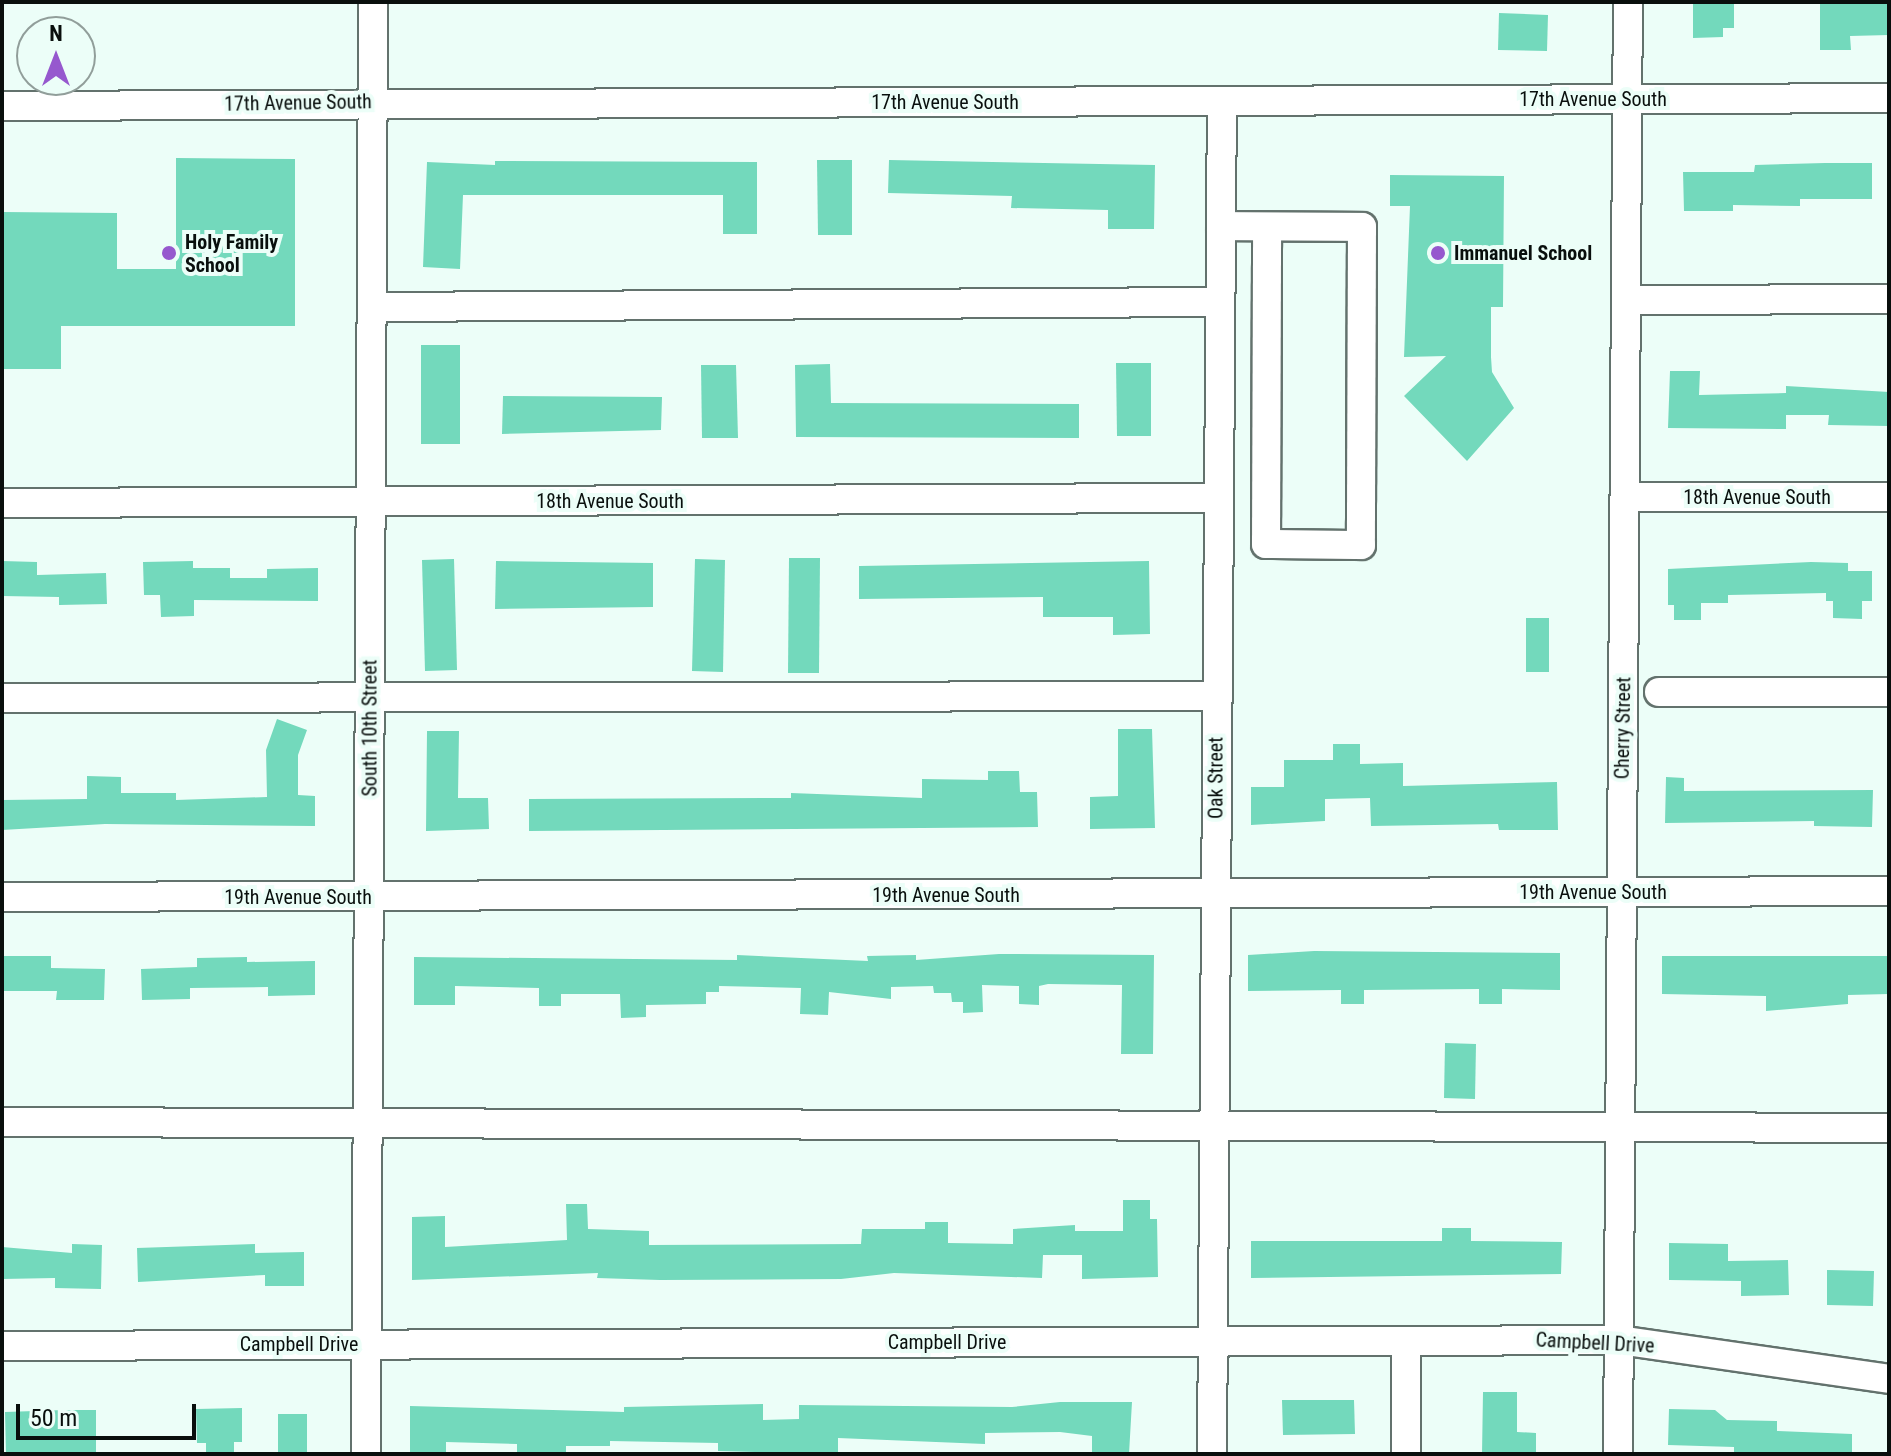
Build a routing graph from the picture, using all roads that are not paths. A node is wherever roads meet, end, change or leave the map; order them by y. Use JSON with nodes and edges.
{"nodes":[{"id":1,"x":373,"y":2,"type":"edge"},
{"id":2,"x":1628,"y":2,"type":"edge"},
{"id":3,"x":1889,"y":98,"type":"edge"},
{"id":4,"x":1628,"y":99,"type":"junction"},
{"id":5,"x":372,"y":102,"type":"junction"},
{"id":6,"x":1222,"y":102,"type":"junction"},
{"id":7,"x":2,"y":106,"type":"edge"},
{"id":8,"x":1221,"y":226,"type":"junction"},
{"id":9,"x":1267,"y":227,"type":"junction"},
{"id":10,"x":1889,"y":299,"type":"edge"},
{"id":11,"x":1627,"y":300,"type":"junction"},
{"id":12,"x":1220,"y":302,"type":"junction"},
{"id":13,"x":372,"y":307,"type":"junction"},
{"id":14,"x":1219,"y":407,"type":"junction"},
{"id":15,"x":1266,"y":407,"type":"junction"},
{"id":16,"x":1626,"y":497,"type":"junction"},
{"id":17,"x":1889,"y":497,"type":"edge"},
{"id":18,"x":1218,"y":498,"type":"junction"},
{"id":19,"x":371,"y":502,"type":"junction"},
{"id":20,"x":2,"y":503,"type":"edge"},
{"id":21,"x":1659,"y":692,"type":"dead end"},
{"id":22,"x":1889,"y":692,"type":"edge"},
{"id":23,"x":1217,"y":696,"type":"junction"},
{"id":24,"x":2,"y":698,"type":"edge"},
{"id":25,"x":370,"y":698,"type":"junction"},
{"id":26,"x":1889,"y":891,"type":"edge"},
{"id":27,"x":1622,"y":892,"type":"junction"},
{"id":28,"x":1216,"y":894,"type":"junction"},
{"id":29,"x":2,"y":897,"type":"edge"},
{"id":30,"x":369,"y":897,"type":"junction"},
{"id":31,"x":2,"y":1122,"type":"edge"},
{"id":32,"x":368,"y":1122,"type":"junction"},
{"id":33,"x":1214,"y":1125,"type":"junction"},
{"id":34,"x":1620,"y":1127,"type":"junction"},
{"id":35,"x":1889,"y":1128,"type":"edge"},
{"id":36,"x":1619,"y":1340,"type":"junction"},
{"id":37,"x":1406,"y":1341,"type":"junction"},
{"id":38,"x":1212,"y":1342,"type":"junction"},
{"id":39,"x":367,"y":1344,"type":"junction"},
{"id":40,"x":2,"y":1346,"type":"edge"},
{"id":41,"x":1889,"y":1379,"type":"edge"},
{"id":42,"x":366,"y":1454,"type":"edge"},
{"id":43,"x":1212,"y":1454,"type":"edge"},
{"id":44,"x":1406,"y":1454,"type":"edge"},
{"id":45,"x":1618,"y":1454,"type":"edge"}],
"edges":[{"from":1,"to":5,"type":"street","name":"South 10th Street"},
{"from":2,"to":4,"type":"street","name":"Cherry Street"},
{"from":3,"to":4,"type":"street","name":"17th Avenue South"},
{"from":4,"to":6,"type":"street","name":"17th Avenue South"},
{"from":4,"to":11,"type":"street","name":"Cherry Street"},
{"from":5,"to":6,"type":"street","name":"17th Avenue South"},
{"from":5,"to":7,"type":"street","name":"17th Avenue South"},
{"from":5,"to":13,"type":"street","name":"South 10th Street"},
{"from":6,"to":8,"type":"street","name":"Oak Street"},
{"from":8,"to":9,"type":"street"},
{"from":8,"to":12,"type":"street","name":"Oak Street"},
{"from":9,"to":15,"type":"street"},
{"from":9,"to":15,"type":"street"},
{"from":10,"to":11,"type":"street"},
{"from":11,"to":16,"type":"street","name":"Cherry Street"},
{"from":12,"to":13,"type":"street"},
{"from":12,"to":14,"type":"street","name":"Oak Street"},
{"from":13,"to":19,"type":"street","name":"South 10th Street"},
{"from":14,"to":15,"type":"street"},
{"from":14,"to":18,"type":"street","name":"Oak Street"},
{"from":16,"to":17,"type":"street","name":"18th Avenue South"},
{"from":16,"to":27,"type":"street","name":"Cherry Street"},
{"from":18,"to":19,"type":"street","name":"18th Avenue South"},
{"from":18,"to":23,"type":"street","name":"Oak Street"},
{"from":19,"to":20,"type":"street","name":"18th Avenue South"},
{"from":19,"to":25,"type":"street","name":"South 10th Street"},
{"from":21,"to":22,"type":"street"},
{"from":23,"to":25,"type":"street"},
{"from":23,"to":28,"type":"street","name":"Oak Street"},
{"from":24,"to":25,"type":"street"},
{"from":25,"to":30,"type":"street","name":"South 10th Street"},
{"from":26,"to":27,"type":"street","name":"19th Avenue South"},
{"from":27,"to":28,"type":"street","name":"19th Avenue South"},
{"from":27,"to":34,"type":"street","name":"Cherry Street"},
{"from":28,"to":30,"type":"street","name":"19th Avenue South"},
{"from":28,"to":33,"type":"street","name":"Oak Street"},
{"from":29,"to":30,"type":"street","name":"19th Avenue South"},
{"from":30,"to":32,"type":"street","name":"South 10th Street"},
{"from":31,"to":32,"type":"street"},
{"from":32,"to":33,"type":"street"},
{"from":32,"to":39,"type":"street","name":"South 10th Street"},
{"from":33,"to":34,"type":"street"},
{"from":33,"to":38,"type":"street","name":"Oak Street"},
{"from":34,"to":35,"type":"street"},
{"from":34,"to":36,"type":"street","name":"Cherry Street"},
{"from":36,"to":37,"type":"street","name":"Campbell Drive"},
{"from":36,"to":41,"type":"street","name":"Campbell Drive"},
{"from":36,"to":45,"type":"street","name":"Cherry Street"},
{"from":37,"to":38,"type":"street","name":"Campbell Drive"},
{"from":37,"to":44,"type":"street"},
{"from":38,"to":39,"type":"street","name":"Campbell Drive"},
{"from":38,"to":43,"type":"street","name":"Oak Street"},
{"from":39,"to":40,"type":"street","name":"Campbell Drive"},
{"from":39,"to":42,"type":"street","name":"South 10th Street"}]}
